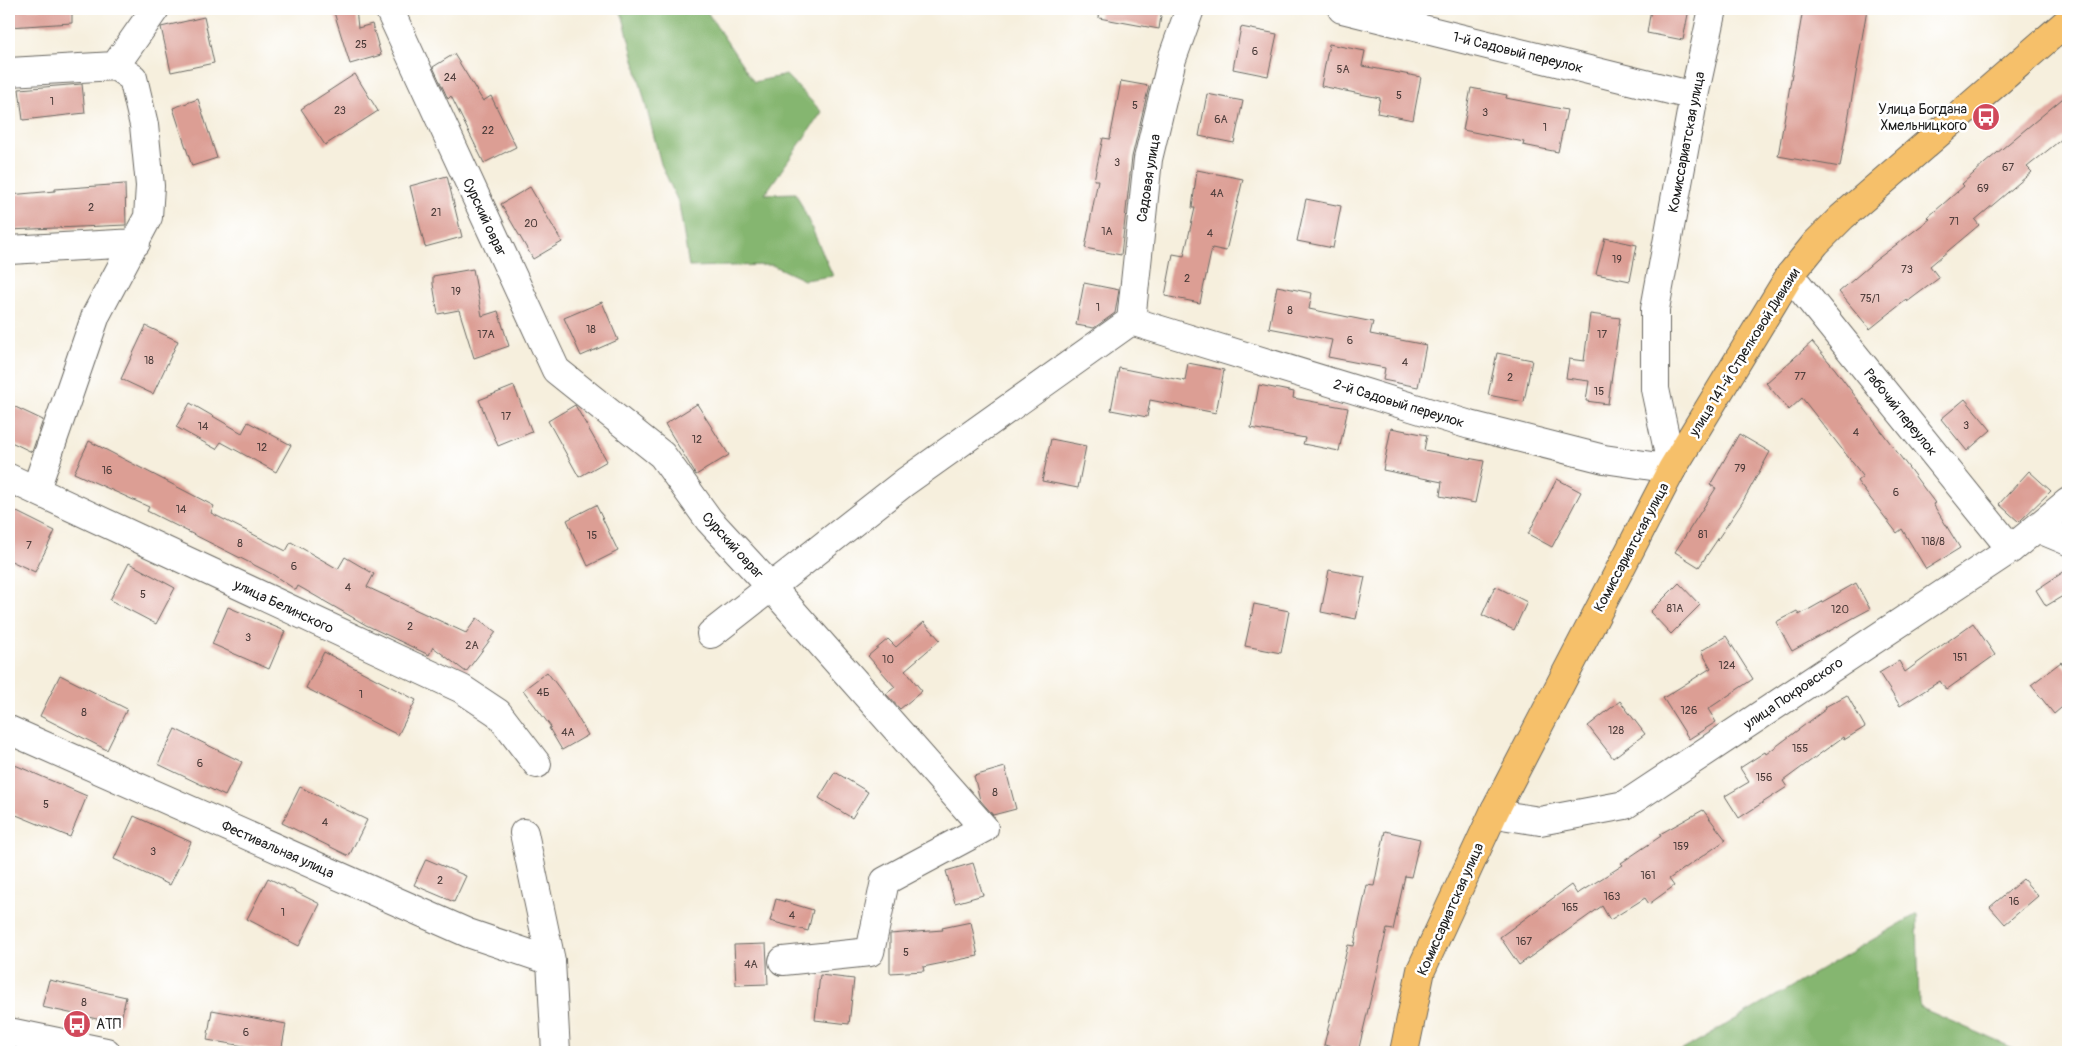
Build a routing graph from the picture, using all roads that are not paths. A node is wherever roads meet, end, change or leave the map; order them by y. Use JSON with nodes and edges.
{"nodes":[{"id":1,"x":154,"y":9,"type":"edge"},
{"id":2,"x":389,"y":9,"type":"edge"},
{"id":3,"x":1190,"y":9,"type":"edge"},
{"id":4,"x":1342,"y":9,"type":"edge"},
{"id":5,"x":1713,"y":9,"type":"edge"},
{"id":6,"x":2068,"y":21,"type":"edge"},
{"id":7,"x":115,"y":66,"type":"junction"},
{"id":8,"x":9,"y":72,"type":"edge"},
{"id":9,"x":1694,"y":96,"type":"junction"},
{"id":10,"x":136,"y":243,"type":"junction"},
{"id":11,"x":9,"y":250,"type":"edge"},
{"id":12,"x":1790,"y":275,"type":"junction"},
{"id":13,"x":1130,"y":321,"type":"junction"},
{"id":14,"x":1672,"y":469,"type":"junction"},
{"id":15,"x":9,"y":478,"type":"edge"},
{"id":16,"x":36,"y":489,"type":"junction"},
{"id":17,"x":2068,"y":502,"type":"edge"},
{"id":18,"x":2037,"y":528,"type":"junction"},
{"id":19,"x":2068,"y":541,"type":"edge"},
{"id":20,"x":2011,"y":549,"type":"junction"},
{"id":21,"x":771,"y":587,"type":"junction"},
{"id":22,"x":711,"y":634,"type":"dead end"},
{"id":23,"x":9,"y":730,"type":"edge"},
{"id":24,"x":537,"y":764,"type":"dead end"},
{"id":25,"x":1495,"y":810,"type":"junction"},
{"id":26,"x":524,"y":832,"type":"dead end"},
{"id":27,"x":551,"y":961,"type":"junction"},
{"id":28,"x":783,"y":961,"type":"dead end"},
{"id":29,"x":9,"y":1032,"type":"edge"},
{"id":30,"x":106,"y":1052,"type":"edge"},
{"id":31,"x":556,"y":1052,"type":"edge"},
{"id":32,"x":1404,"y":1052,"type":"edge"}],
"edges":[{"from":1,"to":7,"type":"street"},
{"from":2,"to":21,"type":"street","name":"Сурский овраг"},
{"from":3,"to":13,"type":"street","name":"Садовая улица"},
{"from":4,"to":9,"type":"street","name":"1-й Садовый переулок"},
{"from":5,"to":9,"type":"street","name":"Комиссариатская улица"},
{"from":6,"to":12,"type":"main road","name":"улица 141-й Стрелковой Дивизии"},
{"from":7,"to":8,"type":"street"},
{"from":7,"to":10,"type":"street"},
{"from":9,"to":14,"type":"street","name":"Комиссариатская улица"},
{"from":10,"to":11,"type":"street"},
{"from":10,"to":16,"type":"street"},
{"from":12,"to":14,"type":"main road","name":"улица 141-й Стрелковой Дивизии"},
{"from":12,"to":20,"type":"street","name":"Рабочий переулок"},
{"from":13,"to":14,"type":"street","name":"2-й Садовый переулок"},
{"from":13,"to":21,"type":"street"},
{"from":14,"to":25,"type":"main road","name":"Комиссариатская улица"},
{"from":15,"to":16,"type":"street","name":"улица Белинского"},
{"from":16,"to":24,"type":"street","name":"улица Белинского"},
{"from":17,"to":18,"type":"street","name":"улица Покровского"},
{"from":18,"to":19,"type":"street"},
{"from":18,"to":20,"type":"street","name":"улица Покровского"},
{"from":20,"to":25,"type":"street","name":"улица Покровского"},
{"from":21,"to":22,"type":"street"},
{"from":21,"to":28,"type":"street","name":"Сурский овраг"},
{"from":23,"to":27,"type":"street","name":"Фестивальная улица"},
{"from":25,"to":32,"type":"main road","name":"Комиссариатская улица"},
{"from":26,"to":27,"type":"street"},
{"from":27,"to":31,"type":"street"},
{"from":29,"to":30,"type":"street"}]}
